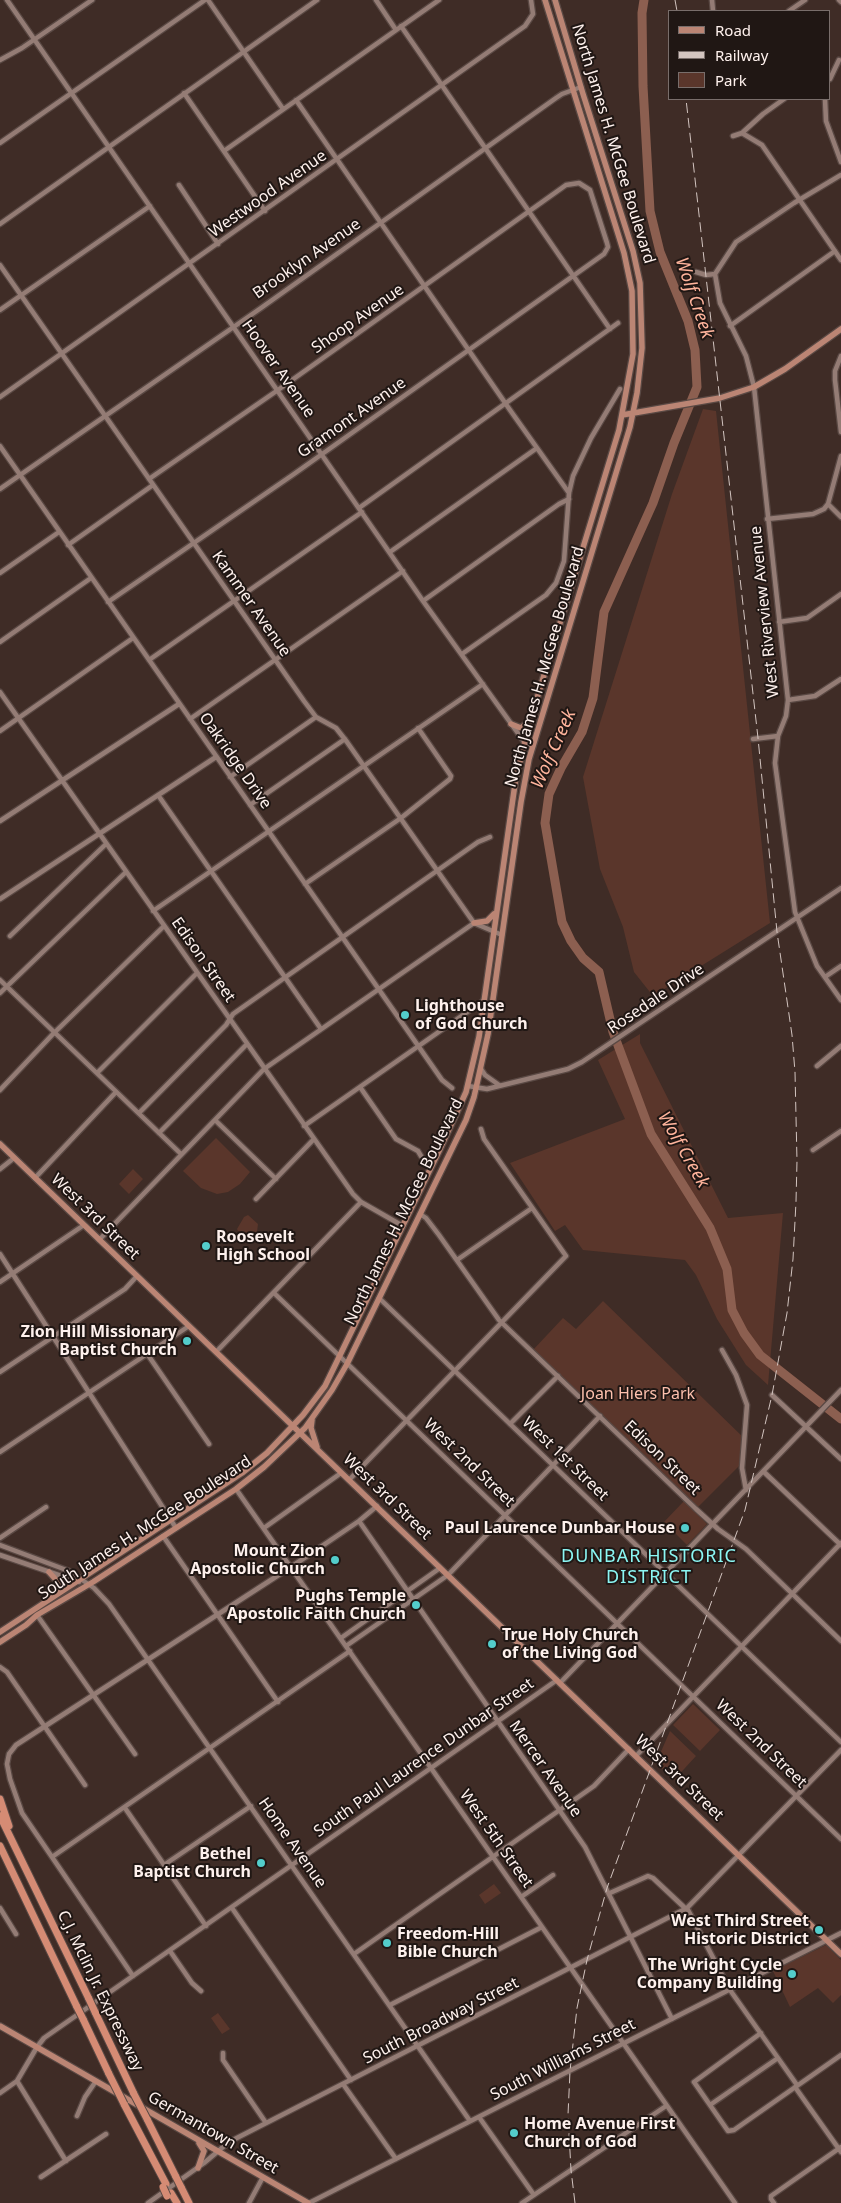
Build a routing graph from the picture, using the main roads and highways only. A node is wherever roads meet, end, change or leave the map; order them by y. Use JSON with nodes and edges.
{"nodes":[{"id":1,"x":546,"y":0,"type":"edge"},
{"id":2,"x":555,"y":0,"type":"edge"},
{"id":3,"x":841,"y":329,"type":"edge"},
{"id":4,"x":633,"y":414,"type":"junction"},
{"id":5,"x":622,"y":415,"type":"junction"},
{"id":6,"x":530,"y":721,"type":"junction"},
{"id":7,"x":512,"y":724,"type":"road end"},
{"id":8,"x":496,"y":912,"type":"junction"},
{"id":9,"x":474,"y":923,"type":"road end"},
{"id":10,"x":0,"y":1144,"type":"edge"},
{"id":11,"x":314,"y":1416,"type":"junction"},
{"id":12,"x":293,"y":1426,"type":"junction"},
{"id":13,"x":300,"y":1432,"type":"junction"},
{"id":14,"x":320,"y":1452,"type":"junction"},
{"id":15,"x":49,"y":1572,"type":"road end"},
{"id":16,"x":56,"y":1594,"type":"junction"},
{"id":17,"x":0,"y":1632,"type":"edge"},
{"id":18,"x":0,"y":1642,"type":"edge"},
{"id":19,"x":0,"y":1799,"type":"edge"},
{"id":20,"x":0,"y":1816,"type":"edge"},
{"id":21,"x":13,"y":1840,"type":"junction"},
{"id":22,"x":0,"y":1846,"type":"edge"},
{"id":23,"x":841,"y":1954,"type":"edge"},
{"id":24,"x":0,"y":2026,"type":"edge"},
{"id":25,"x":196,"y":2140,"type":"junction"},
{"id":26,"x":198,"y":2168,"type":"road end"},
{"id":27,"x":170,"y":2197,"type":"edge"},
{"id":28,"x":177,"y":2203,"type":"edge"},
{"id":29,"x":189,"y":2203,"type":"edge"},
{"id":30,"x":308,"y":2203,"type":"edge"}],
"edges":[{"from":1,"to":5,"type":"main road","name":"North James H. McGee Boulevard"},
{"from":2,"to":4,"type":"main road","name":"North James H. McGee Boulevard"},
{"from":3,"to":4,"type":"main road"},
{"from":4,"to":5,"type":"main road"},
{"from":4,"to":11,"type":"main road","name":"North James H. McGee Boulevard"},
{"from":5,"to":6,"type":"main road","name":"North James H. McGee Boulevard"},
{"from":6,"to":7,"type":"main road"},
{"from":6,"to":8,"type":"main road","name":"North James H. McGee Boulevard"},
{"from":8,"to":9,"type":"main road"},
{"from":8,"to":12,"type":"main road","name":"North James H. McGee Boulevard"},
{"from":10,"to":12,"type":"main road","name":"West 3rd Street"},
{"from":11,"to":13,"type":"main road","name":"North James H. McGee Boulevard"},
{"from":11,"to":14,"type":"main road"},
{"from":12,"to":13,"type":"main road","name":"West 3rd Street"},
{"from":12,"to":16,"type":"main road","name":"South James H. McGee Boulevard"},
{"from":13,"to":14,"type":"main road","name":"West 3rd Street"},
{"from":13,"to":18,"type":"main road","name":"South James H. McGee Boulevard"},
{"from":14,"to":23,"type":"main road","name":"West 3rd Street"},
{"from":15,"to":16,"type":"main road"},
{"from":16,"to":17,"type":"main road","name":"South James H. McGee Boulevard"},
{"from":19,"to":21,"type":"highway"},
{"from":20,"to":21,"type":"highway","name":"C.J. Mclin Jr. Expressway"},
{"from":21,"to":29,"type":"highway","name":"C.J. Mclin Jr. Expressway","bridge":true},
{"from":22,"to":27,"type":"highway","name":"C.J. Mclin Jr. Expressway","bridge":true},
{"from":24,"to":25,"type":"main road","name":"Germantown Street"},
{"from":25,"to":26,"type":"main road"},
{"from":25,"to":30,"type":"main road","name":"Germantown Street"},
{"from":27,"to":28,"type":"highway"}]}
